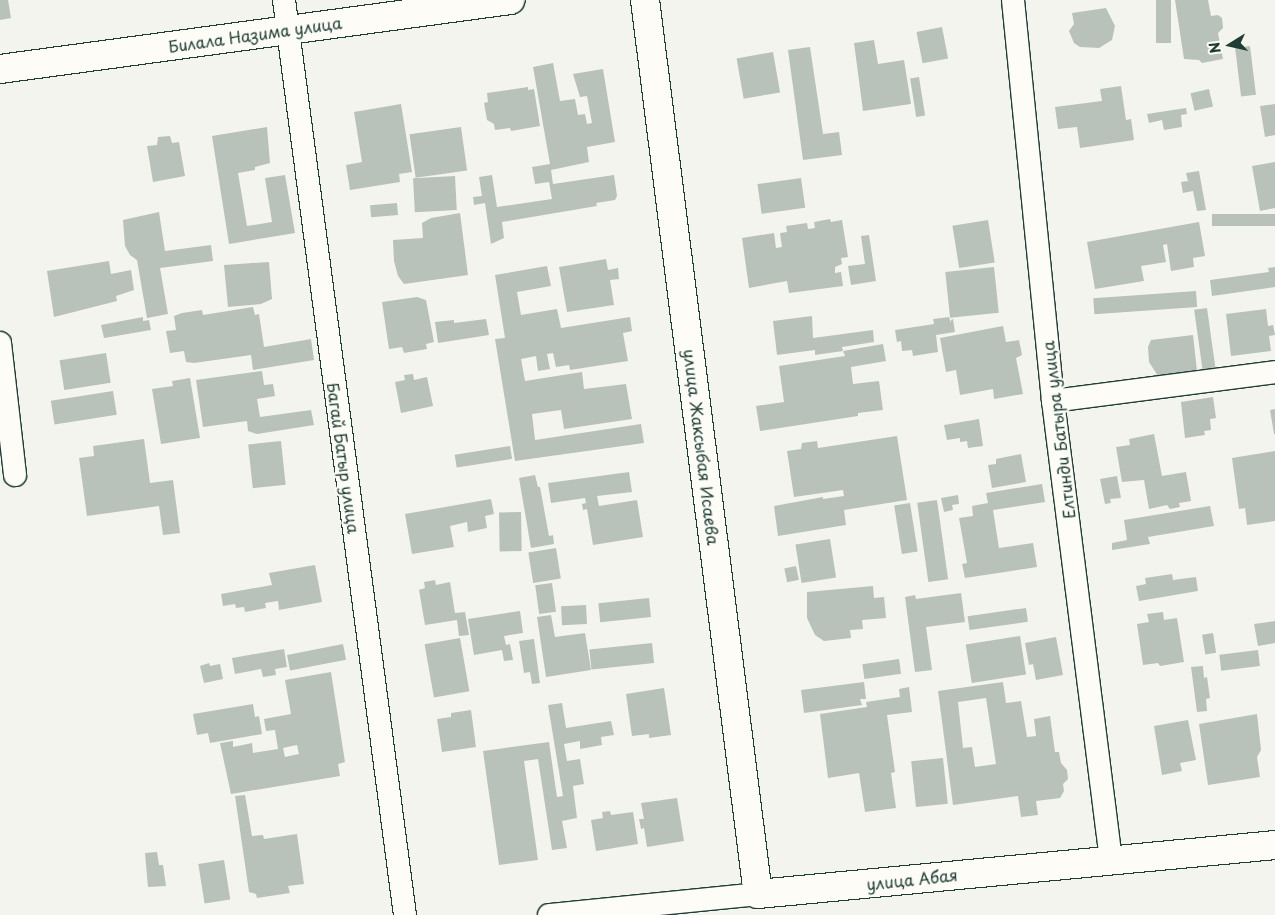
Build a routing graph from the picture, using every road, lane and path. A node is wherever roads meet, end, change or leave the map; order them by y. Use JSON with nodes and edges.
{"nodes":[{"id":1,"x":284,"y":0,"type":"edge"},
{"id":2,"x":510,"y":0,"type":"edge"},
{"id":3,"x":645,"y":0,"type":"edge"},
{"id":4,"x":1013,"y":0,"type":"edge"},
{"id":5,"x":288,"y":29,"type":"junction"},
{"id":6,"x":0,"y":69,"type":"edge"},
{"id":7,"x":0,"y":343,"type":"edge"},
{"id":8,"x":1275,"y":372,"type":"edge"},
{"id":9,"x":1053,"y":401,"type":"junction"},
{"id":10,"x":16,"y":475,"type":"dead end"},
{"id":11,"x":1275,"y":844,"type":"edge"},
{"id":12,"x":1111,"y":859,"type":"junction"},
{"id":13,"x":758,"y":894,"type":"junction"},
{"id":14,"x":406,"y":915,"type":"edge"},
{"id":15,"x":549,"y":915,"type":"edge"}],
"edges":[{"from":1,"to":5,"type":"street","name":"Багай Батыр улица"},
{"from":2,"to":5,"type":"street","name":"Билала Назима улица"},
{"from":3,"to":13,"type":"street","name":"улица Жаксыбая Исаева"},
{"from":4,"to":9,"type":"street","name":"Елтинди Батыра улица"},
{"from":5,"to":6,"type":"street","name":"Билала Назима улица"},
{"from":5,"to":14,"type":"street","name":"Багай Батыр улица"},
{"from":7,"to":10,"type":"street"},
{"from":8,"to":9,"type":"street"},
{"from":9,"to":12,"type":"street","name":"Елтинди Батыра улица"},
{"from":11,"to":12,"type":"street","name":"улица Абая"},
{"from":12,"to":13,"type":"street","name":"улица Абая"},
{"from":13,"to":15,"type":"street","name":"улица Абая"}]}
